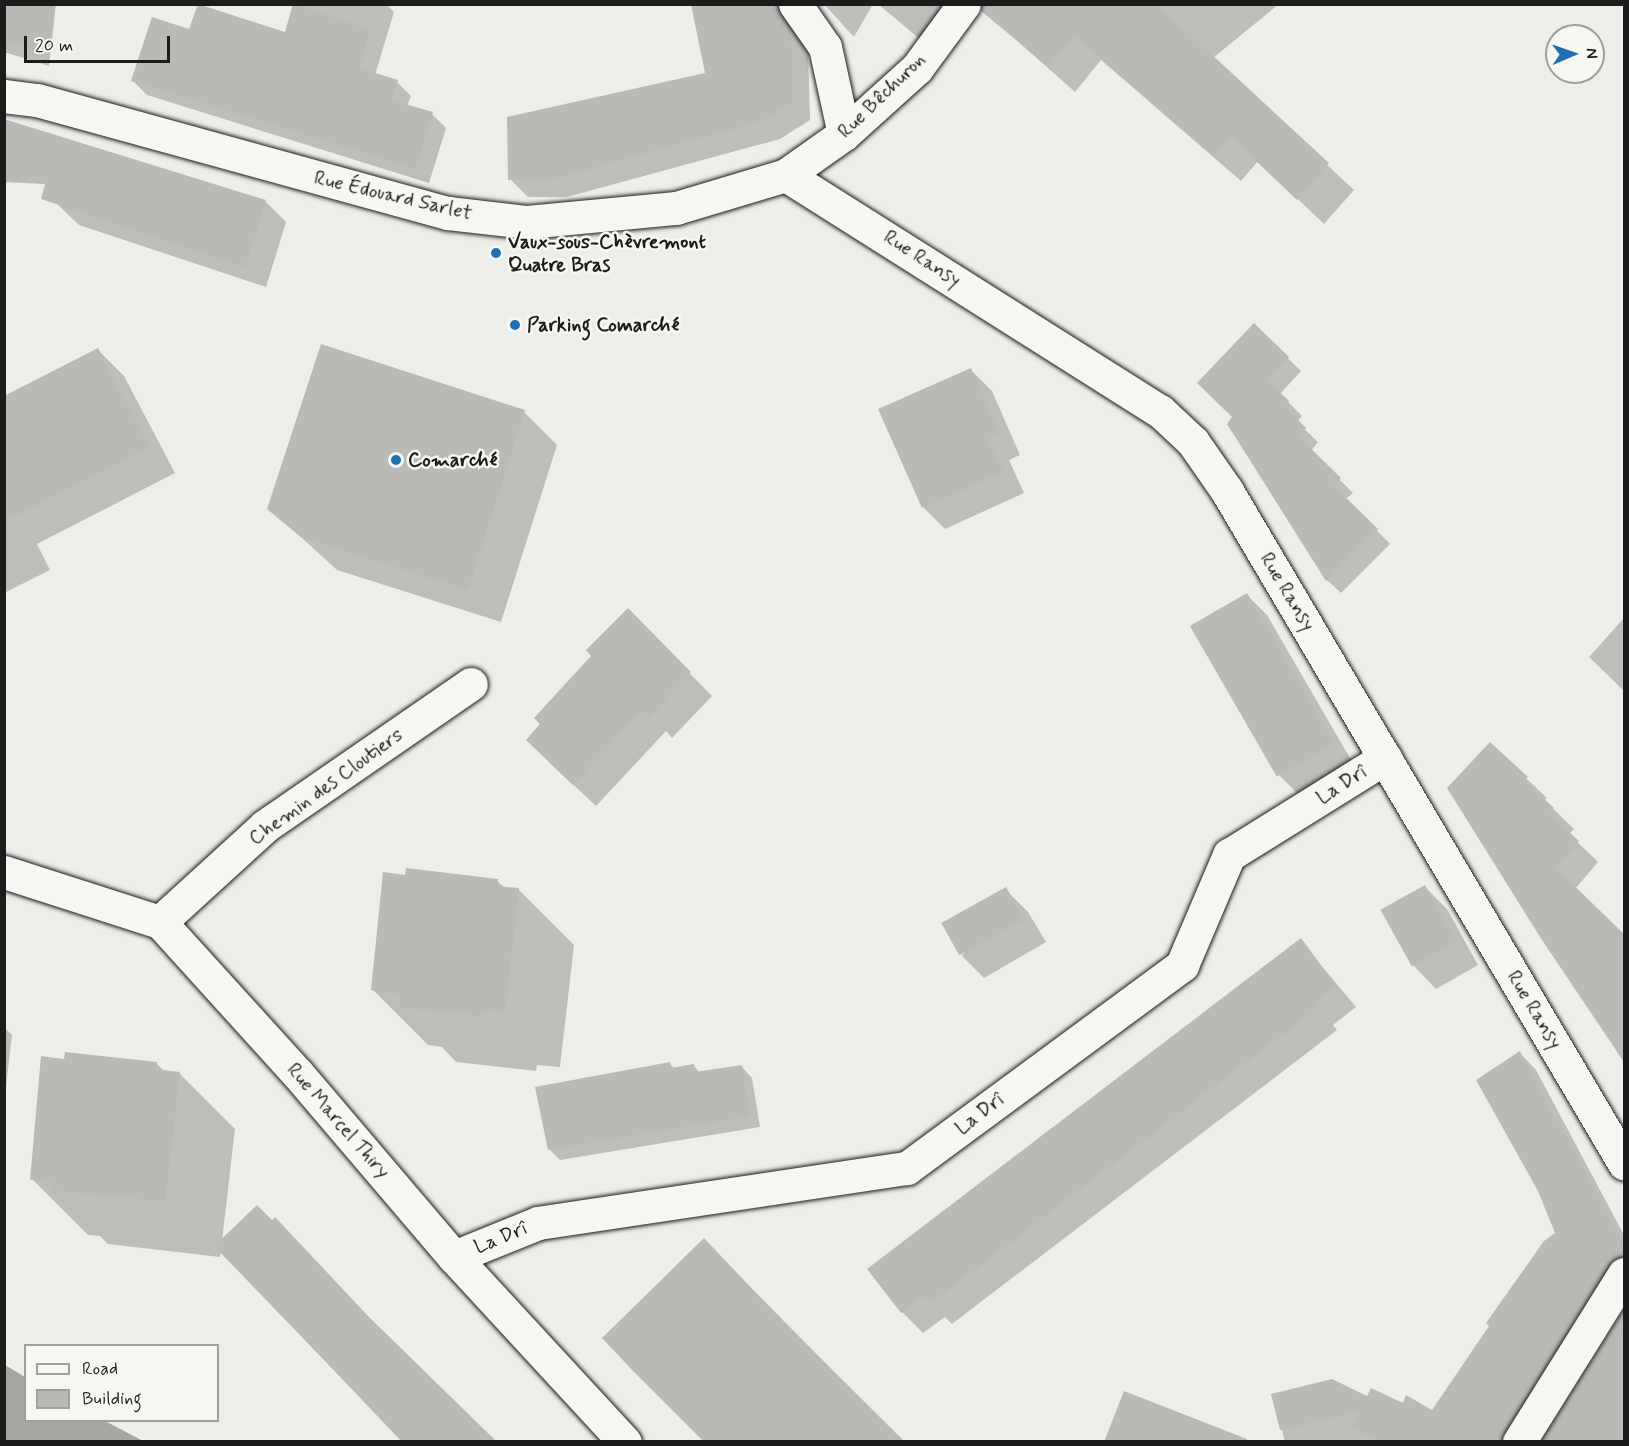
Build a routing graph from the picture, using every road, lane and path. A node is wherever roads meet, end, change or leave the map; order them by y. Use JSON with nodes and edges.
{"nodes":[{"id":1,"x":795,"y":4,"type":"edge"},
{"id":2,"x":964,"y":4,"type":"edge"},
{"id":3,"x":4,"y":96,"type":"edge"},
{"id":4,"x":844,"y":135,"type":"junction"},
{"id":5,"x":786,"y":175,"type":"junction"},
{"id":6,"x":471,"y":684,"type":"dead end"},
{"id":7,"x":1385,"y":758,"type":"junction"},
{"id":8,"x":4,"y":872,"type":"edge"},
{"id":9,"x":160,"y":922,"type":"junction"},
{"id":10,"x":1624,"y":1163,"type":"edge"},
{"id":11,"x":454,"y":1257,"type":"junction"},
{"id":12,"x":1624,"y":1274,"type":"edge"},
{"id":13,"x":625,"y":1442,"type":"edge"},
{"id":14,"x":1519,"y":1442,"type":"edge"}],
"edges":[{"from":1,"to":4,"type":"street"},
{"from":2,"to":4,"type":"street","name":"Rue Bêchuron"},
{"from":3,"to":5,"type":"street","name":"Rue Édouard Sarlet"},
{"from":4,"to":5,"type":"street","name":"Rue Bêchuron"},
{"from":5,"to":7,"type":"street","name":"Rue Ransy"},
{"from":6,"to":9,"type":"street","name":"Chemin des Cloutiers"},
{"from":7,"to":10,"type":"street","name":"Rue Ransy"},
{"from":7,"to":11,"type":"street","name":"La Drî"},
{"from":8,"to":9,"type":"street","name":"Rue Marcel Thiry"},
{"from":9,"to":11,"type":"street","name":"Rue Marcel Thiry"},
{"from":11,"to":13,"type":"street","name":"Rue Marcel Thiry"},
{"from":12,"to":14,"type":"street"}]}
